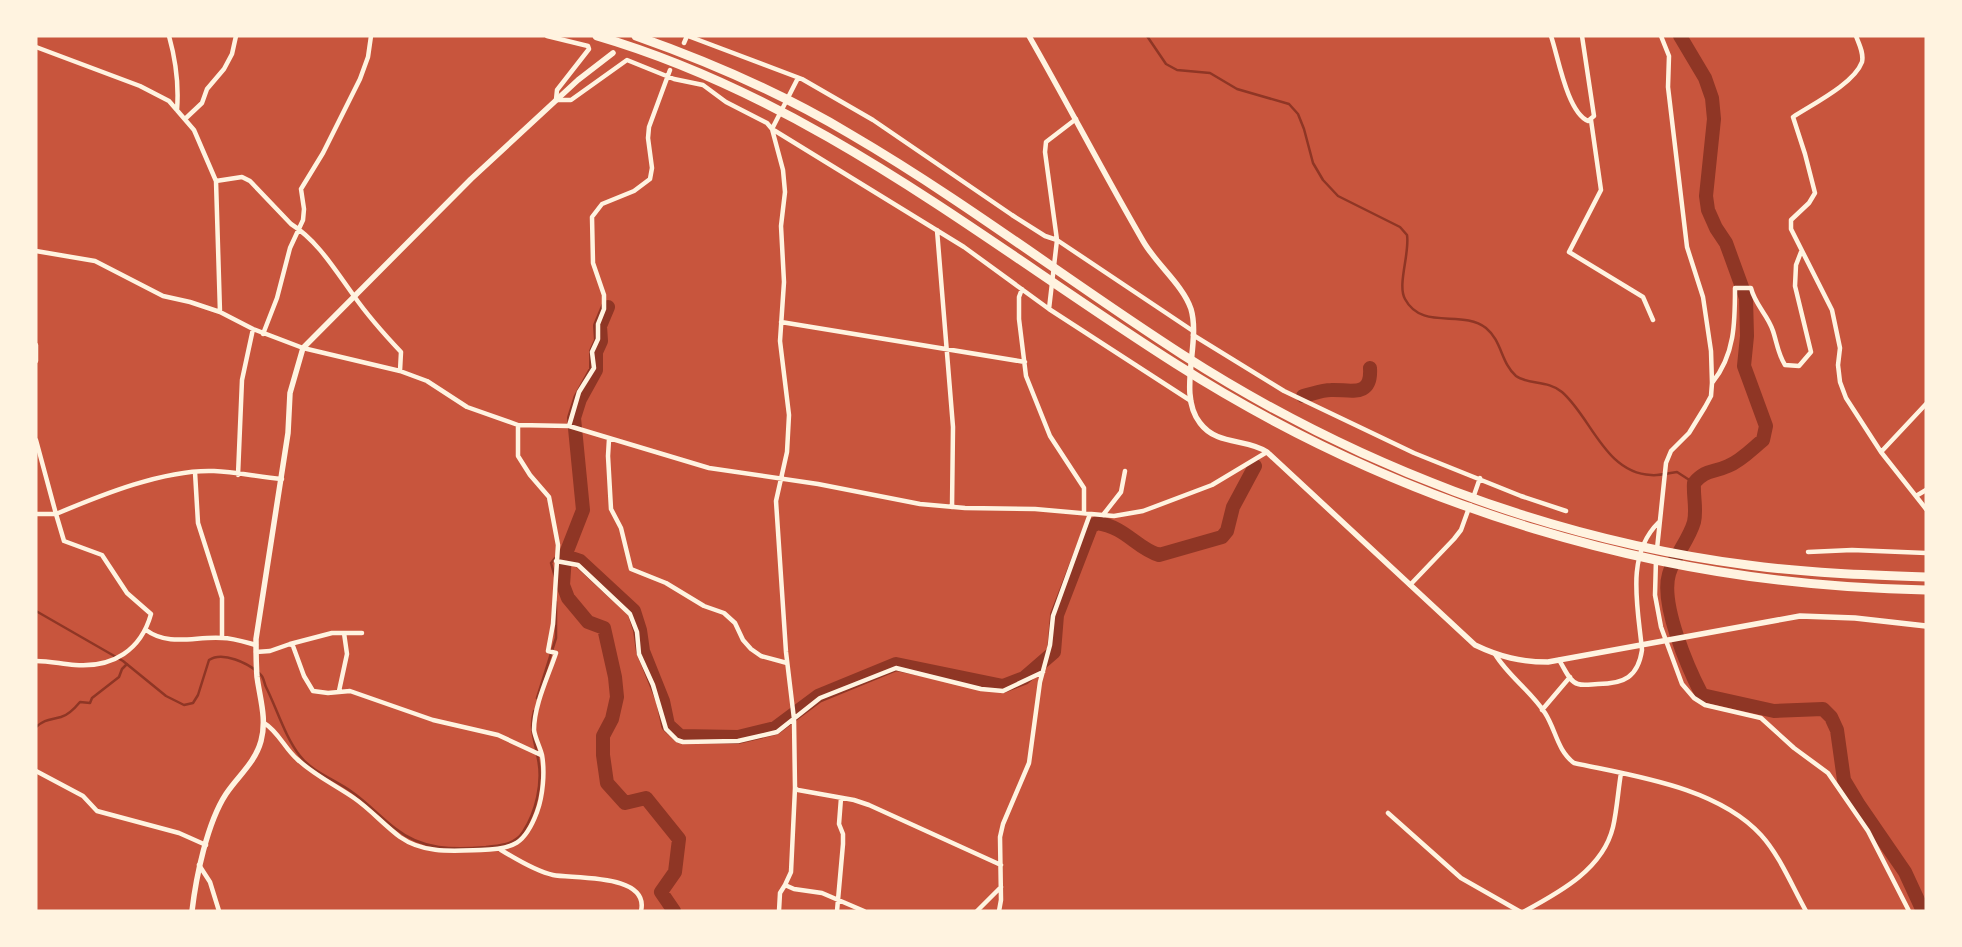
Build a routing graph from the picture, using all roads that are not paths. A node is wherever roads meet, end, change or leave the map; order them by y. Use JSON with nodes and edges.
{"nodes":[{"id":1,"x":169,"y":36,"type":"edge"},
{"id":2,"x":236,"y":36,"type":"edge"},
{"id":3,"x":371,"y":36,"type":"edge"},
{"id":4,"x":547,"y":36,"type":"edge"},
{"id":5,"x":597,"y":36,"type":"edge"},
{"id":6,"x":636,"y":36,"type":"edge"},
{"id":7,"x":688,"y":36,"type":"edge"},
{"id":8,"x":1030,"y":36,"type":"edge"},
{"id":9,"x":1551,"y":36,"type":"edge"},
{"id":10,"x":1582,"y":36,"type":"edge"},
{"id":11,"x":1661,"y":36,"type":"edge"},
{"id":12,"x":1856,"y":36,"type":"edge"},
{"id":13,"x":684,"y":43,"type":"dead end"},
{"id":14,"x":36,"y":47,"type":"edge"},
{"id":15,"x":613,"y":53,"type":"dead end"},
{"id":16,"x":668,"y":73,"type":"junction"},
{"id":17,"x":797,"y":80,"type":"junction"},
{"id":18,"x":556,"y":100,"type":"junction"},
{"id":19,"x":177,"y":110,"type":"junction"},
{"id":20,"x":185,"y":119,"type":"junction"},
{"id":21,"x":1076,"y":119,"type":"junction"},
{"id":22,"x":1591,"y":120,"type":"junction"},
{"id":23,"x":773,"y":127,"type":"junction"},
{"id":24,"x":216,"y":182,"type":"junction"},
{"id":25,"x":300,"y":229,"type":"junction"},
{"id":26,"x":937,"y":230,"type":"junction"},
{"id":27,"x":1057,"y":240,"type":"junction"},
{"id":28,"x":36,"y":251,"type":"edge"},
{"id":29,"x":1801,"y":252,"type":"junction"},
{"id":30,"x":1022,"y":289,"type":"junction"},
{"id":31,"x":353,"y":295,"type":"junction"},
{"id":32,"x":1049,"y":310,"type":"junction"},
{"id":33,"x":220,"y":312,"type":"junction"},
{"id":34,"x":1653,"y":320,"type":"dead end"},
{"id":35,"x":781,"y":322,"type":"junction"},
{"id":36,"x":253,"y":329,"type":"junction"},
{"id":37,"x":264,"y":334,"type":"junction"},
{"id":38,"x":1193,"y":335,"type":"junction"},
{"id":39,"x":36,"y":346,"type":"edge"},
{"id":40,"x":303,"y":348,"type":"junction"},
{"id":41,"x":946,"y":349,"type":"junction"},
{"id":42,"x":36,"y":361,"type":"edge"},
{"id":43,"x":1025,"y":362,"type":"junction"},
{"id":44,"x":400,"y":371,"type":"junction"},
{"id":45,"x":1712,"y":383,"type":"junction"},
{"id":46,"x":1190,"y":399,"type":"junction"},
{"id":47,"x":1926,"y":404,"type":"edge"},
{"id":48,"x":518,"y":424,"type":"junction"},
{"id":49,"x":569,"y":426,"type":"junction"},
{"id":50,"x":609,"y":439,"type":"junction"},
{"id":51,"x":36,"y":440,"type":"edge"},
{"id":52,"x":1268,"y":452,"type":"junction"},
{"id":53,"x":1881,"y":452,"type":"junction"},
{"id":54,"x":1125,"y":471,"type":"dead end"},
{"id":55,"x":195,"y":472,"type":"junction"},
{"id":56,"x":238,"y":475,"type":"junction"},
{"id":57,"x":282,"y":478,"type":"junction"},
{"id":58,"x":780,"y":478,"type":"junction"},
{"id":59,"x":1479,"y":480,"type":"junction"},
{"id":60,"x":1926,"y":490,"type":"edge"},
{"id":61,"x":1916,"y":496,"type":"junction"},
{"id":62,"x":952,"y":506,"type":"junction"},
{"id":63,"x":1926,"y":509,"type":"edge"},
{"id":64,"x":1566,"y":511,"type":"dead end"},
{"id":65,"x":1084,"y":513,"type":"junction"},
{"id":66,"x":36,"y":514,"type":"edge"},
{"id":67,"x":56,"y":514,"type":"junction"},
{"id":68,"x":1090,"y":514,"type":"junction"},
{"id":69,"x":1103,"y":515,"type":"junction"},
{"id":70,"x":1659,"y":522,"type":"junction"},
{"id":71,"x":1808,"y":552,"type":"dead end"},
{"id":72,"x":1926,"y":553,"type":"edge"},
{"id":73,"x":557,"y":558,"type":"junction"},
{"id":74,"x":1926,"y":577,"type":"edge"},
{"id":75,"x":1410,"y":585,"type":"junction"},
{"id":76,"x":1926,"y":590,"type":"edge"},
{"id":77,"x":1926,"y":626,"type":"edge"},
{"id":78,"x":146,"y":630,"type":"junction"},
{"id":79,"x":344,"y":633,"type":"junction"},
{"id":80,"x":362,"y":633,"type":"dead end"},
{"id":81,"x":222,"y":638,"type":"junction"},
{"id":82,"x":290,"y":644,"type":"junction"},
{"id":83,"x":256,"y":645,"type":"junction"},
{"id":84,"x":256,"y":652,"type":"junction"},
{"id":85,"x":1495,"y":654,"type":"junction"},
{"id":86,"x":1559,"y":660,"type":"junction"},
{"id":87,"x":36,"y":661,"type":"edge"},
{"id":88,"x":787,"y":662,"type":"junction"},
{"id":89,"x":1043,"y":672,"type":"junction"},
{"id":90,"x":1570,"y":677,"type":"junction"},
{"id":91,"x":339,"y":691,"type":"junction"},
{"id":92,"x":1542,"y":710,"type":"junction"},
{"id":93,"x":794,"y":719,"type":"junction"},
{"id":94,"x":264,"y":723,"type":"junction"},
{"id":95,"x":541,"y":754,"type":"junction"},
{"id":96,"x":36,"y":771,"type":"edge"},
{"id":97,"x":1621,"y":773,"type":"junction"},
{"id":98,"x":795,"y":788,"type":"junction"},
{"id":99,"x":841,"y":798,"type":"junction"},
{"id":100,"x":1388,"y":813,"type":"dead end"},
{"id":101,"x":206,"y":845,"type":"junction"},
{"id":102,"x":499,"y":850,"type":"junction"},
{"id":103,"x":199,"y":865,"type":"junction"},
{"id":104,"x":1001,"y":865,"type":"junction"},
{"id":105,"x":785,"y":885,"type":"junction"},
{"id":106,"x":1001,"y":887,"type":"junction"},
{"id":107,"x":838,"y":900,"type":"junction"},
{"id":108,"x":192,"y":911,"type":"edge"},
{"id":109,"x":219,"y":911,"type":"edge"},
{"id":110,"x":641,"y":911,"type":"edge"},
{"id":111,"x":778,"y":911,"type":"edge"},
{"id":112,"x":837,"y":911,"type":"edge"},
{"id":113,"x":864,"y":911,"type":"edge"},
{"id":114,"x":977,"y":911,"type":"edge"},
{"id":115,"x":999,"y":911,"type":"edge"},
{"id":116,"x":1519,"y":911,"type":"edge"},
{"id":117,"x":1525,"y":911,"type":"edge"},
{"id":118,"x":1806,"y":911,"type":"edge"},
{"id":119,"x":1909,"y":911,"type":"edge"}],
"edges":[{"from":1,"to":19,"type":"street"},
{"from":2,"to":20,"type":"street"},
{"from":3,"to":25,"type":"street"},
{"from":4,"to":18,"type":"street"},
{"from":5,"to":76,"type":"highway"},
{"from":6,"to":74,"type":"highway"},
{"from":7,"to":13,"type":"street"},
{"from":7,"to":17,"type":"street"},
{"from":8,"to":21,"type":"street"},
{"from":9,"to":22,"type":"street"},
{"from":10,"to":22,"type":"street"},
{"from":11,"to":45,"type":"street"},
{"from":12,"to":29,"type":"street"},
{"from":14,"to":19,"type":"street"},
{"from":15,"to":18,"type":"street"},
{"from":16,"to":18,"type":"street"},
{"from":16,"to":23,"type":"street"},
{"from":16,"to":49,"type":"street"},
{"from":17,"to":23,"type":"street"},
{"from":17,"to":27,"type":"street"},
{"from":18,"to":31,"type":"street"},
{"from":19,"to":20,"type":"street"},
{"from":20,"to":24,"type":"street"},
{"from":21,"to":27,"type":"street"},
{"from":21,"to":38,"type":"street"},
{"from":22,"to":34,"type":"street"},
{"from":23,"to":26,"type":"street"},
{"from":23,"to":35,"type":"street"},
{"from":24,"to":25,"type":"street"},
{"from":24,"to":33,"type":"street"},
{"from":25,"to":31,"type":"street"},
{"from":25,"to":37,"type":"street"},
{"from":26,"to":30,"type":"street"},
{"from":26,"to":41,"type":"street"},
{"from":27,"to":32,"type":"street"},
{"from":27,"to":38,"type":"street"},
{"from":28,"to":33,"type":"street"},
{"from":29,"to":45,"type":"street"},
{"from":29,"to":53,"type":"street"},
{"from":30,"to":32,"type":"street"},
{"from":30,"to":43,"type":"street"},
{"from":31,"to":40,"type":"street"},
{"from":31,"to":44,"type":"street"},
{"from":32,"to":46,"type":"street"},
{"from":33,"to":36,"type":"street"},
{"from":35,"to":41,"type":"street"},
{"from":35,"to":58,"type":"street"},
{"from":36,"to":37,"type":"street"},
{"from":36,"to":56,"type":"street"},
{"from":37,"to":40,"type":"street"},
{"from":38,"to":46,"type":"street"},
{"from":38,"to":59,"type":"street"},
{"from":39,"to":42,"type":"street"},
{"from":40,"to":44,"type":"street"},
{"from":40,"to":57,"type":"street"},
{"from":41,"to":43,"type":"street"},
{"from":41,"to":62,"type":"street"},
{"from":43,"to":65,"type":"street"},
{"from":44,"to":48,"type":"street"},
{"from":45,"to":70,"type":"street"},
{"from":46,"to":52,"type":"street"},
{"from":47,"to":53,"type":"street"},
{"from":48,"to":49,"type":"street"},
{"from":48,"to":73,"type":"street"},
{"from":49,"to":50,"type":"street"},
{"from":50,"to":58,"type":"street"},
{"from":50,"to":88,"type":"street"},
{"from":51,"to":67,"type":"street"},
{"from":52,"to":69,"type":"street"},
{"from":52,"to":75,"type":"street"},
{"from":53,"to":61,"type":"street"},
{"from":54,"to":69,"type":"street"},
{"from":55,"to":56,"type":"street"},
{"from":55,"to":67,"type":"street"},
{"from":55,"to":81,"type":"street"},
{"from":56,"to":57,"type":"street"},
{"from":57,"to":83,"type":"street"},
{"from":58,"to":62,"type":"street"},
{"from":58,"to":88,"type":"street"},
{"from":59,"to":64,"type":"street"},
{"from":59,"to":75,"type":"street"},
{"from":60,"to":61,"type":"street"},
{"from":61,"to":63,"type":"street"},
{"from":62,"to":65,"type":"street"},
{"from":65,"to":68,"type":"street"},
{"from":66,"to":67,"type":"street"},
{"from":67,"to":78,"type":"street"},
{"from":68,"to":69,"type":"street"},
{"from":68,"to":89,"type":"street"},
{"from":70,"to":90,"type":"street"},
{"from":70,"to":119,"type":"street"},
{"from":71,"to":72,"type":"street"},
{"from":73,"to":93,"type":"street"},
{"from":73,"to":95,"type":"street"},
{"from":75,"to":85,"type":"street"},
{"from":77,"to":86,"type":"street"},
{"from":78,"to":81,"type":"street"},
{"from":78,"to":87,"type":"street"},
{"from":79,"to":80,"type":"street"},
{"from":79,"to":82,"type":"street"},
{"from":79,"to":91,"type":"street"},
{"from":81,"to":83,"type":"street"},
{"from":82,"to":84,"type":"street"},
{"from":82,"to":91,"type":"street"},
{"from":83,"to":84,"type":"street"},
{"from":84,"to":94,"type":"street"},
{"from":85,"to":86,"type":"street"},
{"from":85,"to":92,"type":"street"},
{"from":86,"to":90,"type":"street"},
{"from":88,"to":93,"type":"street"},
{"from":89,"to":93,"type":"street"},
{"from":89,"to":104,"type":"street"},
{"from":90,"to":92,"type":"street"},
{"from":91,"to":95,"type":"street"},
{"from":92,"to":97,"type":"street"},
{"from":93,"to":98,"type":"street"},
{"from":94,"to":101,"type":"street"},
{"from":94,"to":102,"type":"street"},
{"from":95,"to":102,"type":"street"},
{"from":96,"to":101,"type":"street"},
{"from":97,"to":117,"type":"street"},
{"from":97,"to":118,"type":"street"},
{"from":98,"to":99,"type":"street"},
{"from":98,"to":105,"type":"street"},
{"from":99,"to":104,"type":"street"},
{"from":99,"to":107,"type":"street"},
{"from":100,"to":116,"type":"street"},
{"from":101,"to":103,"type":"street"},
{"from":102,"to":110,"type":"street"},
{"from":103,"to":108,"type":"street"},
{"from":103,"to":109,"type":"street"},
{"from":104,"to":106,"type":"street"},
{"from":105,"to":107,"type":"street"},
{"from":105,"to":111,"type":"street"},
{"from":106,"to":114,"type":"street"},
{"from":106,"to":115,"type":"street"},
{"from":107,"to":112,"type":"street"},
{"from":107,"to":113,"type":"street"}]}
